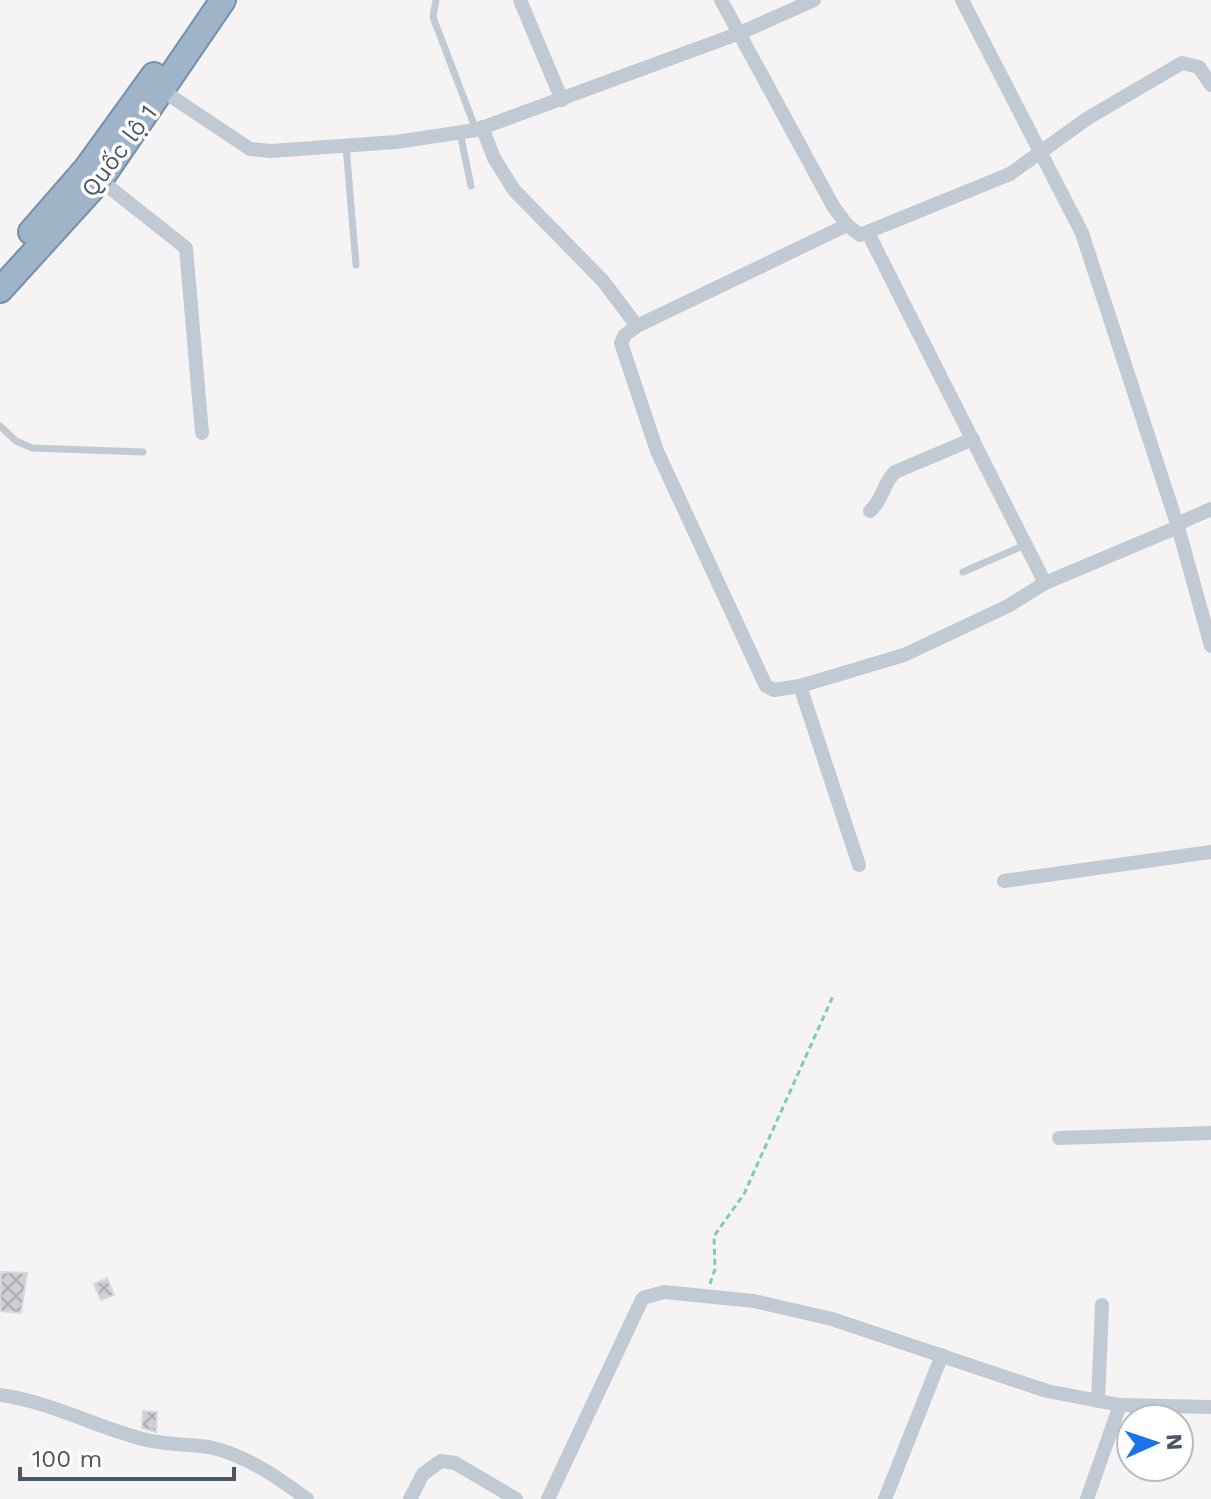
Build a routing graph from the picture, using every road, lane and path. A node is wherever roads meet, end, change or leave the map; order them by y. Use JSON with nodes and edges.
{"nodes":[{"id":1,"x":205,"y":0,"type":"edge"},
{"id":2,"x":223,"y":0,"type":"edge"},
{"id":3,"x":436,"y":0,"type":"edge"},
{"id":4,"x":520,"y":0,"type":"edge"},
{"id":5,"x":721,"y":0,"type":"edge"},
{"id":6,"x":814,"y":0,"type":"edge"},
{"id":7,"x":962,"y":0,"type":"edge"},
{"id":8,"x":740,"y":33,"type":"junction"},
{"id":9,"x":1211,"y":85,"type":"edge"},
{"id":10,"x":156,"y":87,"type":"junction"},
{"id":11,"x":562,"y":100,"type":"junction"},
{"id":12,"x":479,"y":128,"type":"junction"},
{"id":13,"x":460,"y":133,"type":"junction"},
{"id":14,"x":346,"y":146,"type":"junction"},
{"id":15,"x":1040,"y":152,"type":"junction"},
{"id":16,"x":93,"y":174,"type":"junction"},
{"id":17,"x":471,"y":186,"type":"dead end"},
{"id":18,"x":847,"y":225,"type":"junction"},
{"id":19,"x":868,"y":233,"type":"junction"},
{"id":20,"x":356,"y":265,"type":"dead end"},
{"id":21,"x":0,"y":268,"type":"edge"},
{"id":22,"x":0,"y":290,"type":"edge"},
{"id":23,"x":637,"y":326,"type":"junction"},
{"id":24,"x":0,"y":426,"type":"edge"},
{"id":25,"x":202,"y":433,"type":"dead end"},
{"id":26,"x":973,"y":439,"type":"junction"},
{"id":27,"x":143,"y":452,"type":"dead end"},
{"id":28,"x":1211,"y":509,"type":"edge"},
{"id":29,"x":870,"y":511,"type":"dead end"},
{"id":30,"x":1177,"y":525,"type":"junction"},
{"id":31,"x":1025,"y":545,"type":"junction"},
{"id":32,"x":963,"y":572,"type":"dead end"},
{"id":33,"x":1045,"y":583,"type":"junction"},
{"id":34,"x":1211,"y":646,"type":"edge"},
{"id":35,"x":800,"y":686,"type":"junction"},
{"id":36,"x":1211,"y":852,"type":"edge"},
{"id":37,"x":859,"y":865,"type":"dead end"},
{"id":38,"x":1004,"y":881,"type":"dead end"},
{"id":39,"x":833,"y":996,"type":"dead end"},
{"id":40,"x":1211,"y":1133,"type":"edge"},
{"id":41,"x":1059,"y":1138,"type":"dead end"},
{"id":42,"x":705,"y":1295,"type":"junction"},
{"id":43,"x":1102,"y":1305,"type":"dead end"},
{"id":44,"x":942,"y":1355,"type":"junction"},
{"id":45,"x":0,"y":1395,"type":"edge"},
{"id":46,"x":1098,"y":1401,"type":"junction"},
{"id":47,"x":1115,"y":1404,"type":"edge"},
{"id":48,"x":1115,"y":1419,"type":"edge"},
{"id":49,"x":307,"y":1499,"type":"edge"},
{"id":50,"x":410,"y":1499,"type":"edge"},
{"id":51,"x":516,"y":1499,"type":"edge"},
{"id":52,"x":548,"y":1499,"type":"edge"},
{"id":53,"x":885,"y":1499,"type":"edge"},
{"id":54,"x":1087,"y":1499,"type":"edge"}],
"edges":[{"from":1,"to":10,"type":"highway","name":"Quốc lộ 1"},
{"from":2,"to":10,"type":"highway","name":"Quốc lộ 1"},
{"from":3,"to":12,"type":"lane"},
{"from":4,"to":11,"type":"street"},
{"from":5,"to":8,"type":"street"},
{"from":6,"to":8,"type":"street"},
{"from":7,"to":15,"type":"street"},
{"from":8,"to":11,"type":"street"},
{"from":8,"to":18,"type":"street"},
{"from":9,"to":15,"type":"street"},
{"from":10,"to":14,"type":"street"},
{"from":10,"to":16,"type":"highway","name":"Quốc lộ 1"},
{"from":11,"to":12,"type":"street"},
{"from":12,"to":13,"type":"street"},
{"from":12,"to":23,"type":"street"},
{"from":13,"to":14,"type":"street"},
{"from":13,"to":17,"type":"lane"},
{"from":14,"to":20,"type":"lane"},
{"from":15,"to":19,"type":"street"},
{"from":15,"to":30,"type":"street"},
{"from":16,"to":21,"type":"highway","name":"Quốc lộ 1"},
{"from":16,"to":22,"type":"highway","name":"Quốc lộ 1"},
{"from":16,"to":25,"type":"street"},
{"from":18,"to":19,"type":"street"},
{"from":18,"to":23,"type":"street"},
{"from":19,"to":26,"type":"street"},
{"from":23,"to":35,"type":"street"},
{"from":24,"to":27,"type":"lane"},
{"from":26,"to":29,"type":"street"},
{"from":26,"to":31,"type":"street"},
{"from":28,"to":30,"type":"street"},
{"from":30,"to":33,"type":"street"},
{"from":30,"to":34,"type":"street"},
{"from":31,"to":32,"type":"lane"},
{"from":31,"to":33,"type":"street"},
{"from":33,"to":35,"type":"street"},
{"from":35,"to":37,"type":"street"},
{"from":36,"to":38,"type":"street"},
{"from":39,"to":42,"type":"path"},
{"from":40,"to":41,"type":"street"},
{"from":42,"to":44,"type":"street"},
{"from":42,"to":52,"type":"street"},
{"from":43,"to":46,"type":"street"},
{"from":44,"to":46,"type":"street"},
{"from":44,"to":53,"type":"street"},
{"from":45,"to":49,"type":"street"},
{"from":46,"to":47,"type":"street"},
{"from":48,"to":54,"type":"street"},
{"from":50,"to":51,"type":"street"}]}
